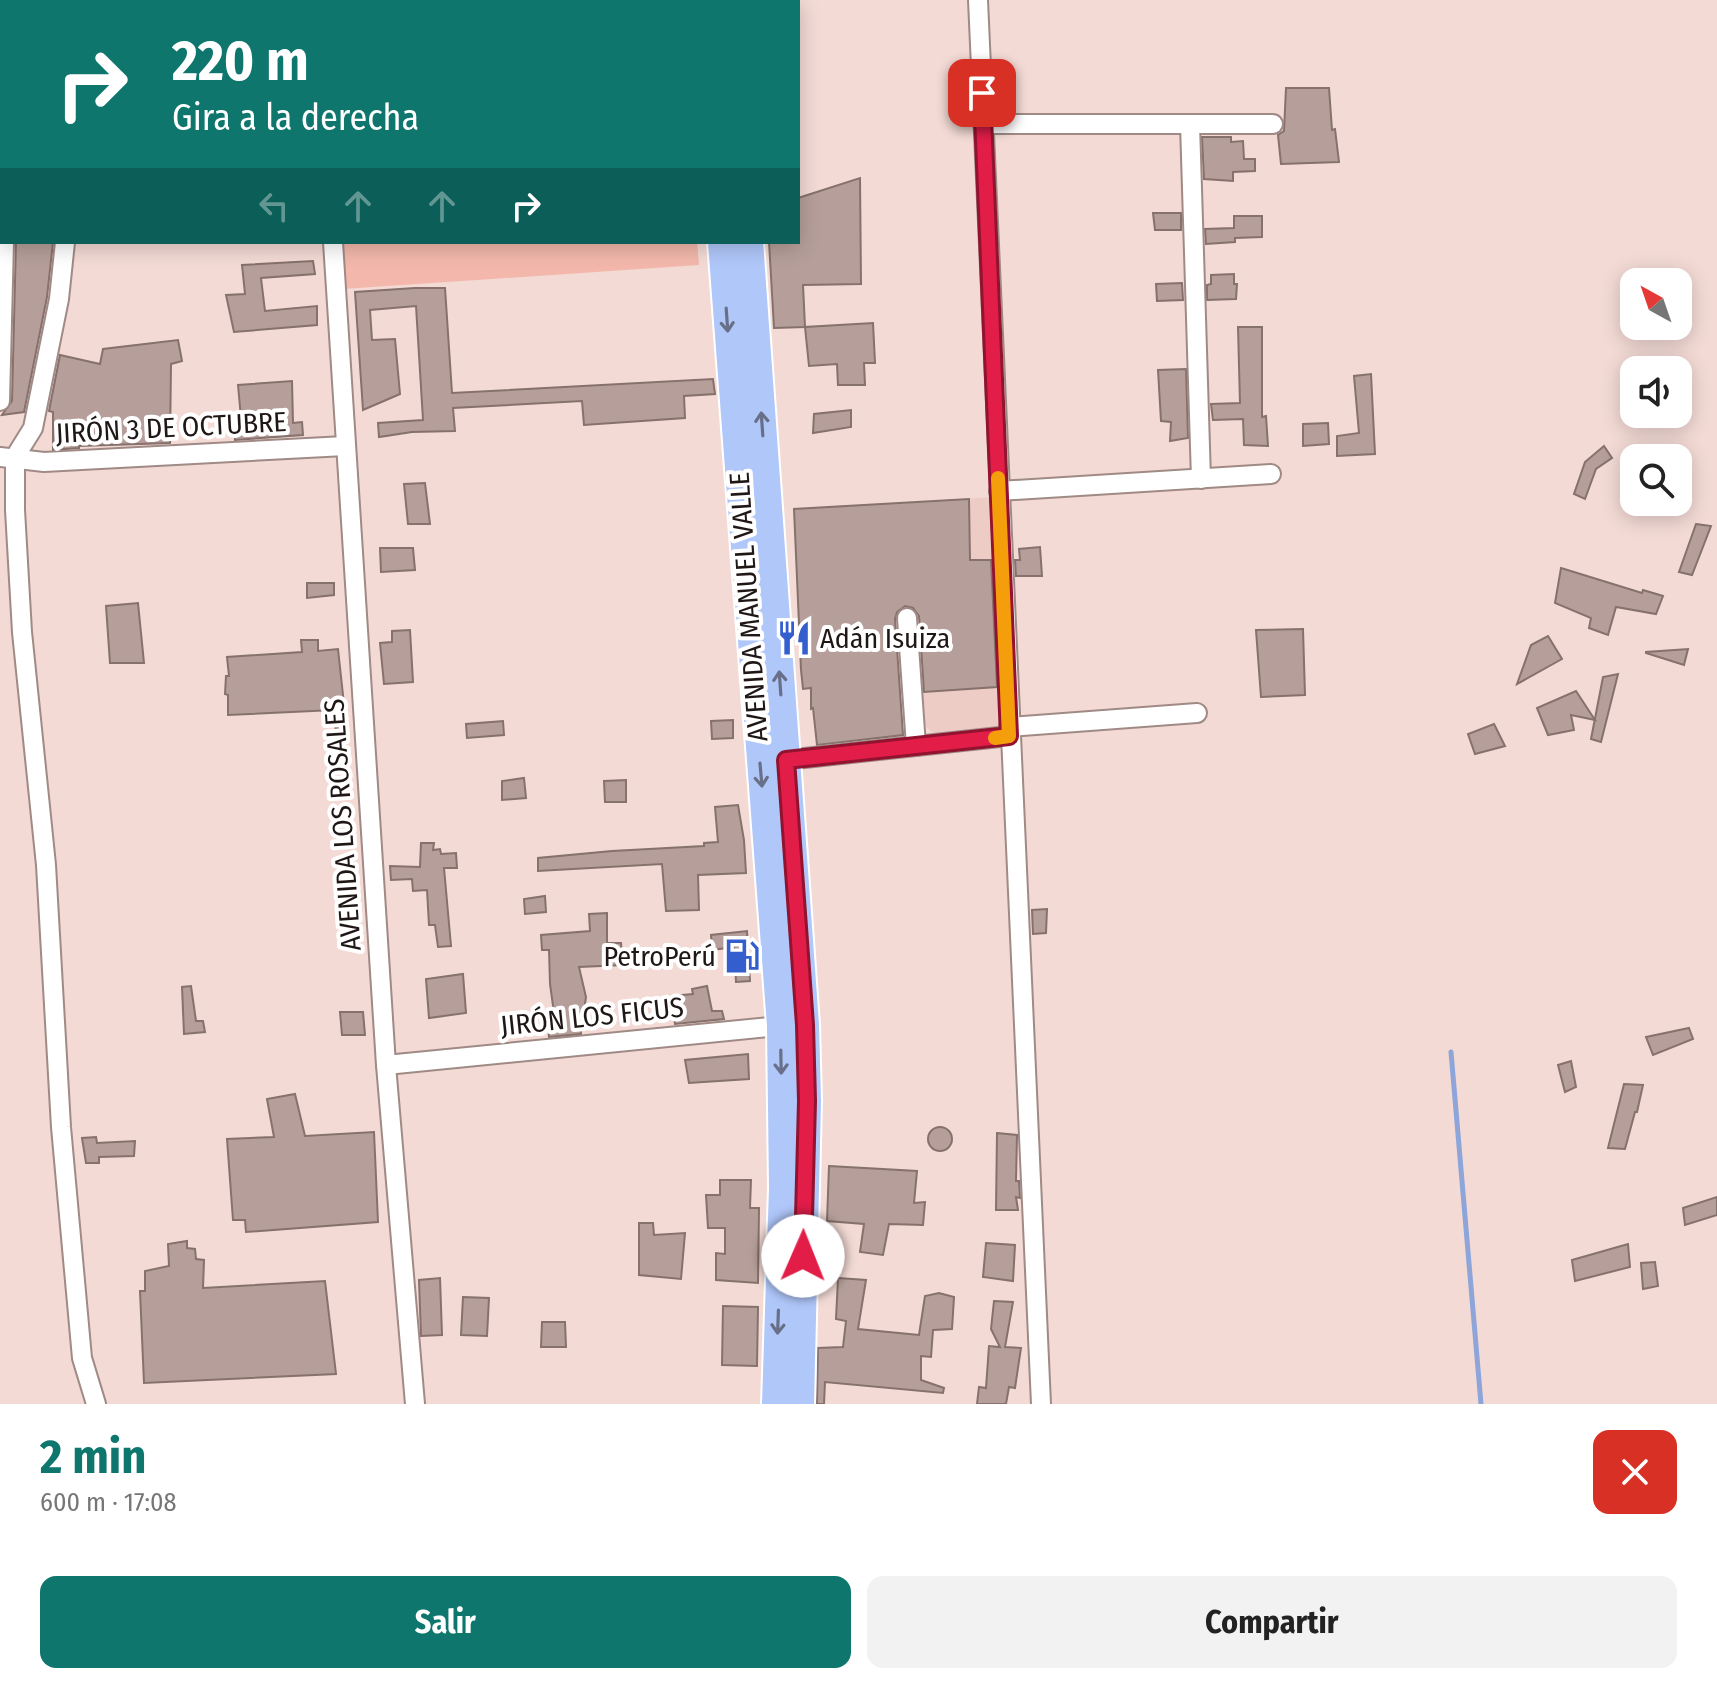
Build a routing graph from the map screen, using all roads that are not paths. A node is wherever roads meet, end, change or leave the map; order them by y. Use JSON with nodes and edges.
{"nodes":[{"id":1,"x":978,"y":0,"type":"edge"},
{"id":2,"x":983,"y":124,"type":"junction"},
{"id":3,"x":1190,"y":124,"type":"junction"},
{"id":4,"x":1273,"y":124,"type":"dead end"},
{"id":5,"x":4,"y":244,"type":"edge"},
{"id":6,"x":65,"y":244,"type":"edge"},
{"id":7,"x":333,"y":244,"type":"edge"},
{"id":8,"x":722,"y":244,"type":"edge"},
{"id":9,"x":749,"y":244,"type":"edge"},
{"id":10,"x":1,"y":296,"type":"edge"},
{"id":11,"x":0,"y":401,"type":"edge"},
{"id":12,"x":345,"y":446,"type":"junction"},
{"id":13,"x":8,"y":457,"type":"edge"},
{"id":14,"x":1271,"y":474,"type":"dead end"},
{"id":15,"x":1201,"y":479,"type":"junction"},
{"id":16,"x":999,"y":491,"type":"junction"},
{"id":17,"x":907,"y":618,"type":"dead end"},
{"id":18,"x":1197,"y":713,"type":"dead end"},
{"id":19,"x":1009,"y":732,"type":"junction"},
{"id":20,"x":916,"y":746,"type":"junction"},
{"id":21,"x":786,"y":760,"type":"junction"},
{"id":22,"x":793,"y":1025,"type":"junction"},
{"id":23,"x":386,"y":1065,"type":"junction"},
{"id":24,"x":96,"y":1404,"type":"edge"},
{"id":25,"x":415,"y":1404,"type":"edge"},
{"id":26,"x":776,"y":1404,"type":"edge"},
{"id":27,"x":800,"y":1404,"type":"edge"},
{"id":28,"x":1041,"y":1404,"type":"edge"}],
"edges":[{"from":1,"to":2,"type":"street"},
{"from":2,"to":3,"type":"street"},
{"from":2,"to":16,"type":"street"},
{"from":3,"to":4,"type":"street"},
{"from":3,"to":15,"type":"street"},
{"from":5,"to":10,"type":"street"},
{"from":6,"to":13,"type":"street"},
{"from":7,"to":12,"type":"street","name":"AVENIDA LOS ROSALES"},
{"from":8,"to":22,"type":"main road","name":"AVENIDA MANUEL VALLE","one_way":true},
{"from":21,"to":9,"type":"main road","name":"AVENIDA MANUEL VALLE","one_way":true},
{"from":10,"to":11,"type":"street"},
{"from":12,"to":13,"type":"street","name":"JIRÓN 3 DE OCTUBRE"},
{"from":12,"to":23,"type":"street","name":"AVENIDA LOS ROSALES"},
{"from":13,"to":24,"type":"street"},
{"from":14,"to":15,"type":"street"},
{"from":15,"to":16,"type":"street"},
{"from":16,"to":19,"type":"street"},
{"from":17,"to":20,"type":"street"},
{"from":18,"to":19,"type":"street"},
{"from":19,"to":20,"type":"street"},
{"from":19,"to":28,"type":"street"},
{"from":20,"to":21,"type":"street"},
{"from":21,"to":22,"type":"main road","name":"AVENIDA MANUEL VALLE"},
{"from":22,"to":23,"type":"street","name":"JIRÓN LOS FICUS"},
{"from":22,"to":26,"type":"main road","name":"AVENIDA MANUEL VALLE","one_way":true},
{"from":22,"to":27,"type":"main road","name":"AVENIDA MANUEL VALLE"},
{"from":23,"to":25,"type":"street","name":"AVENIDA LOS ROSALES"}]}
